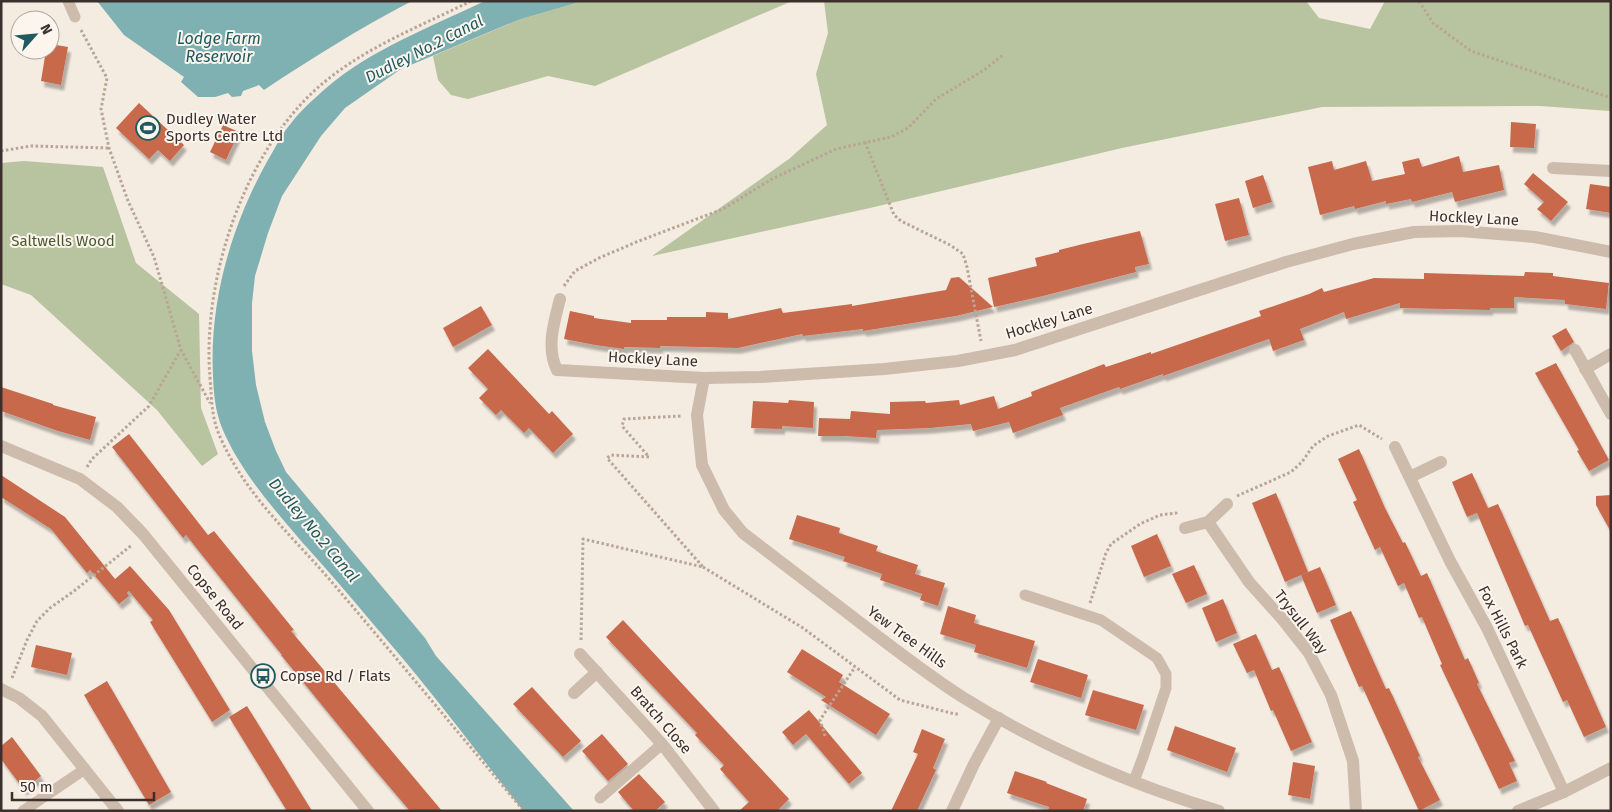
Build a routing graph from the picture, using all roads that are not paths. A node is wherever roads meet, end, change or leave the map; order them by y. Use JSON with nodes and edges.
{"nodes":[{"id":1,"x":68,"y":1,"type":"edge"},
{"id":2,"x":75,"y":18,"type":"road end"},
{"id":3,"x":1553,"y":168,"type":"dead end"},
{"id":4,"x":1611,"y":171,"type":"edge"},
{"id":5,"x":1611,"y":252,"type":"edge"},
{"id":6,"x":560,"y":299,"type":"road end"},
{"id":7,"x":1575,"y":350,"type":"dead end"},
{"id":8,"x":1611,"y":354,"type":"edge"},
{"id":9,"x":1586,"y":369,"type":"junction"},
{"id":10,"x":704,"y":378,"type":"junction"},
{"id":11,"x":1611,"y":414,"type":"edge"},
{"id":12,"x":1,"y":446,"type":"edge"},
{"id":13,"x":1395,"y":447,"type":"road end"},
{"id":14,"x":1441,"y":462,"type":"dead end"},
{"id":15,"x":1410,"y":477,"type":"junction"},
{"id":16,"x":1227,"y":504,"type":"road end"},
{"id":17,"x":1208,"y":522,"type":"junction"},
{"id":18,"x":1185,"y":528,"type":"road end"},
{"id":19,"x":1025,"y":595,"type":"dead end"},
{"id":20,"x":580,"y":654,"type":"road end"},
{"id":21,"x":597,"y":672,"type":"junction"},
{"id":22,"x":4,"y":690,"type":"edge"},
{"id":23,"x":574,"y":693,"type":"dead end"},
{"id":24,"x":999,"y":718,"type":"junction"},
{"id":25,"x":662,"y":744,"type":"junction"},
{"id":26,"x":1611,"y":768,"type":"edge"},
{"id":27,"x":85,"y":769,"type":"junction"},
{"id":28,"x":1134,"y":781,"type":"junction"},
{"id":29,"x":1564,"y":792,"type":"junction"},
{"id":30,"x":600,"y":798,"type":"dead end"},
{"id":31,"x":23,"y":811,"type":"edge"},
{"id":32,"x":118,"y":811,"type":"edge"},
{"id":33,"x":368,"y":811,"type":"edge"},
{"id":34,"x":714,"y":811,"type":"edge"},
{"id":35,"x":952,"y":811,"type":"edge"},
{"id":36,"x":1219,"y":811,"type":"edge"},
{"id":37,"x":1356,"y":811,"type":"edge"},
{"id":38,"x":1518,"y":811,"type":"edge"}],
"edges":[{"from":1,"to":2,"type":"lane"},
{"from":3,"to":4,"type":"street"},
{"from":5,"to":10,"type":"street","name":"Hockley Lane"},
{"from":6,"to":10,"type":"street","name":"Hockley Lane"},
{"from":7,"to":9,"type":"street"},
{"from":8,"to":9,"type":"street"},
{"from":9,"to":11,"type":"street"},
{"from":10,"to":24,"type":"street","name":"Yew Tree Hills"},
{"from":12,"to":33,"type":"street","name":"Copse Road"},
{"from":13,"to":15,"type":"street","name":"Fox Hills Park"},
{"from":14,"to":15,"type":"street"},
{"from":15,"to":29,"type":"street","name":"Fox Hills Park"},
{"from":16,"to":17,"type":"street"},
{"from":17,"to":18,"type":"street"},
{"from":17,"to":37,"type":"street","name":"Trysull Way"},
{"from":19,"to":28,"type":"lane"},
{"from":20,"to":21,"type":"street","name":"Bratch Close"},
{"from":21,"to":23,"type":"street"},
{"from":21,"to":25,"type":"street","name":"Bratch Close"},
{"from":22,"to":27,"type":"street"},
{"from":24,"to":28,"type":"street","name":"Yew Tree Hills"},
{"from":24,"to":35,"type":"street"},
{"from":25,"to":30,"type":"lane"},
{"from":25,"to":34,"type":"street","name":"Bratch Close"},
{"from":26,"to":29,"type":"street"},
{"from":27,"to":31,"type":"lane"},
{"from":27,"to":32,"type":"street"},
{"from":28,"to":36,"type":"street","name":"Yew Tree Hills"},
{"from":29,"to":38,"type":"street"}]}
